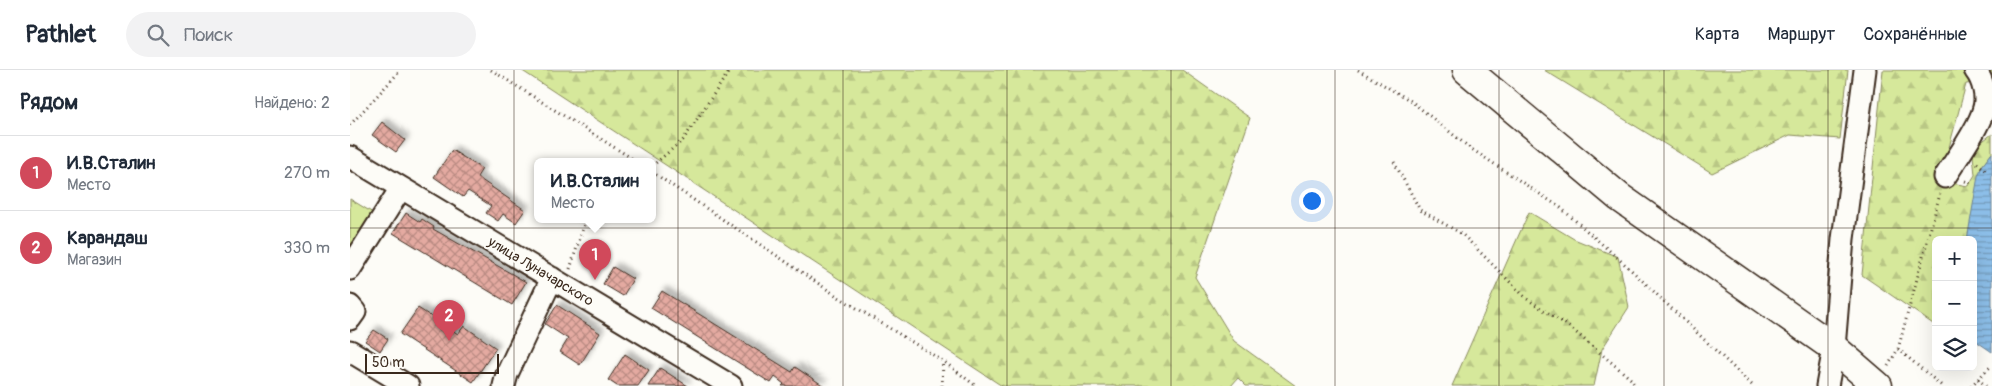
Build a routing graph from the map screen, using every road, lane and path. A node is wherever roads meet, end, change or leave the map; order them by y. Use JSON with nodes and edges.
{"nodes":[{"id":1,"x":401,"y":70,"type":"edge"},
{"id":2,"x":491,"y":70,"type":"edge"},
{"id":3,"x":730,"y":70,"type":"edge"},
{"id":4,"x":1358,"y":70,"type":"edge"},
{"id":5,"x":1467,"y":70,"type":"edge"},
{"id":6,"x":1864,"y":70,"type":"edge"},
{"id":7,"x":1974,"y":70,"type":"edge"},
{"id":8,"x":350,"y":125,"type":"edge"},
{"id":9,"x":350,"y":157,"type":"edge"},
{"id":10,"x":631,"y":158,"type":"edge"},
{"id":11,"x":1974,"y":160,"type":"dead end"},
{"id":12,"x":1394,"y":162,"type":"dead end"},
{"id":13,"x":656,"y":163,"type":"edge"},
{"id":14,"x":1988,"y":172,"type":"dead end"},
{"id":15,"x":656,"y":175,"type":"edge"},
{"id":16,"x":1946,"y":176,"type":"junction"},
{"id":17,"x":1974,"y":184,"type":"dead end"},
{"id":18,"x":400,"y":188,"type":"junction"},
{"id":19,"x":585,"y":223,"type":"edge"},
{"id":20,"x":350,"y":269,"type":"edge"},
{"id":21,"x":558,"y":282,"type":"junction"},
{"id":22,"x":350,"y":306,"type":"edge"},
{"id":23,"x":350,"y":319,"type":"edge"},
{"id":24,"x":1834,"y":348,"type":"junction"},
{"id":25,"x":1898,"y":349,"type":"junction"},
{"id":26,"x":350,"y":351,"type":"edge"},
{"id":27,"x":943,"y":361,"type":"junction"},
{"id":28,"x":1992,"y":364,"type":"edge"},
{"id":29,"x":1883,"y":376,"type":"edge"},
{"id":30,"x":1978,"y":379,"type":"junction"},
{"id":31,"x":408,"y":386,"type":"edge"},
{"id":32,"x":504,"y":386,"type":"edge"},
{"id":33,"x":731,"y":386,"type":"edge"},
{"id":34,"x":942,"y":386,"type":"edge"},
{"id":35,"x":976,"y":386,"type":"edge"},
{"id":36,"x":1635,"y":386,"type":"edge"},
{"id":37,"x":1753,"y":386,"type":"edge"},
{"id":38,"x":1827,"y":386,"type":"edge"},
{"id":39,"x":1942,"y":386,"type":"edge"},
{"id":40,"x":1971,"y":386,"type":"edge"},
{"id":41,"x":1986,"y":386,"type":"edge"}],
"edges":[{"from":1,"to":8,"type":"path"},
{"from":2,"to":10,"type":"path"},
{"from":3,"to":13,"type":"path"},
{"from":4,"to":37,"type":"path"},
{"from":5,"to":24,"type":"main road"},
{"from":6,"to":24,"type":"street"},
{"from":7,"to":16,"type":"street"},
{"from":9,"to":18,"type":"street","name":"улица Луначарского"},
{"from":11,"to":14,"type":"path"},
{"from":12,"to":36,"type":"path"},
{"from":15,"to":27,"type":"path"},
{"from":16,"to":17,"type":"path"},
{"from":16,"to":25,"type":"path"},
{"from":18,"to":20,"type":"street"},
{"from":18,"to":21,"type":"street","name":"улица Луначарского"},
{"from":19,"to":21,"type":"path"},
{"from":21,"to":32,"type":"street"},
{"from":21,"to":33,"type":"street","name":"улица Луначарского"},
{"from":22,"to":23,"type":"street"},
{"from":24,"to":29,"type":"main road"},
{"from":24,"to":38,"type":"street"},
{"from":25,"to":29,"type":"path"},
{"from":25,"to":39,"type":"path"},
{"from":26,"to":31,"type":"street"},
{"from":27,"to":34,"type":"path"},
{"from":27,"to":35,"type":"path"},
{"from":28,"to":30,"type":"path"},
{"from":30,"to":40,"type":"path"},
{"from":30,"to":41,"type":"path"}]}
